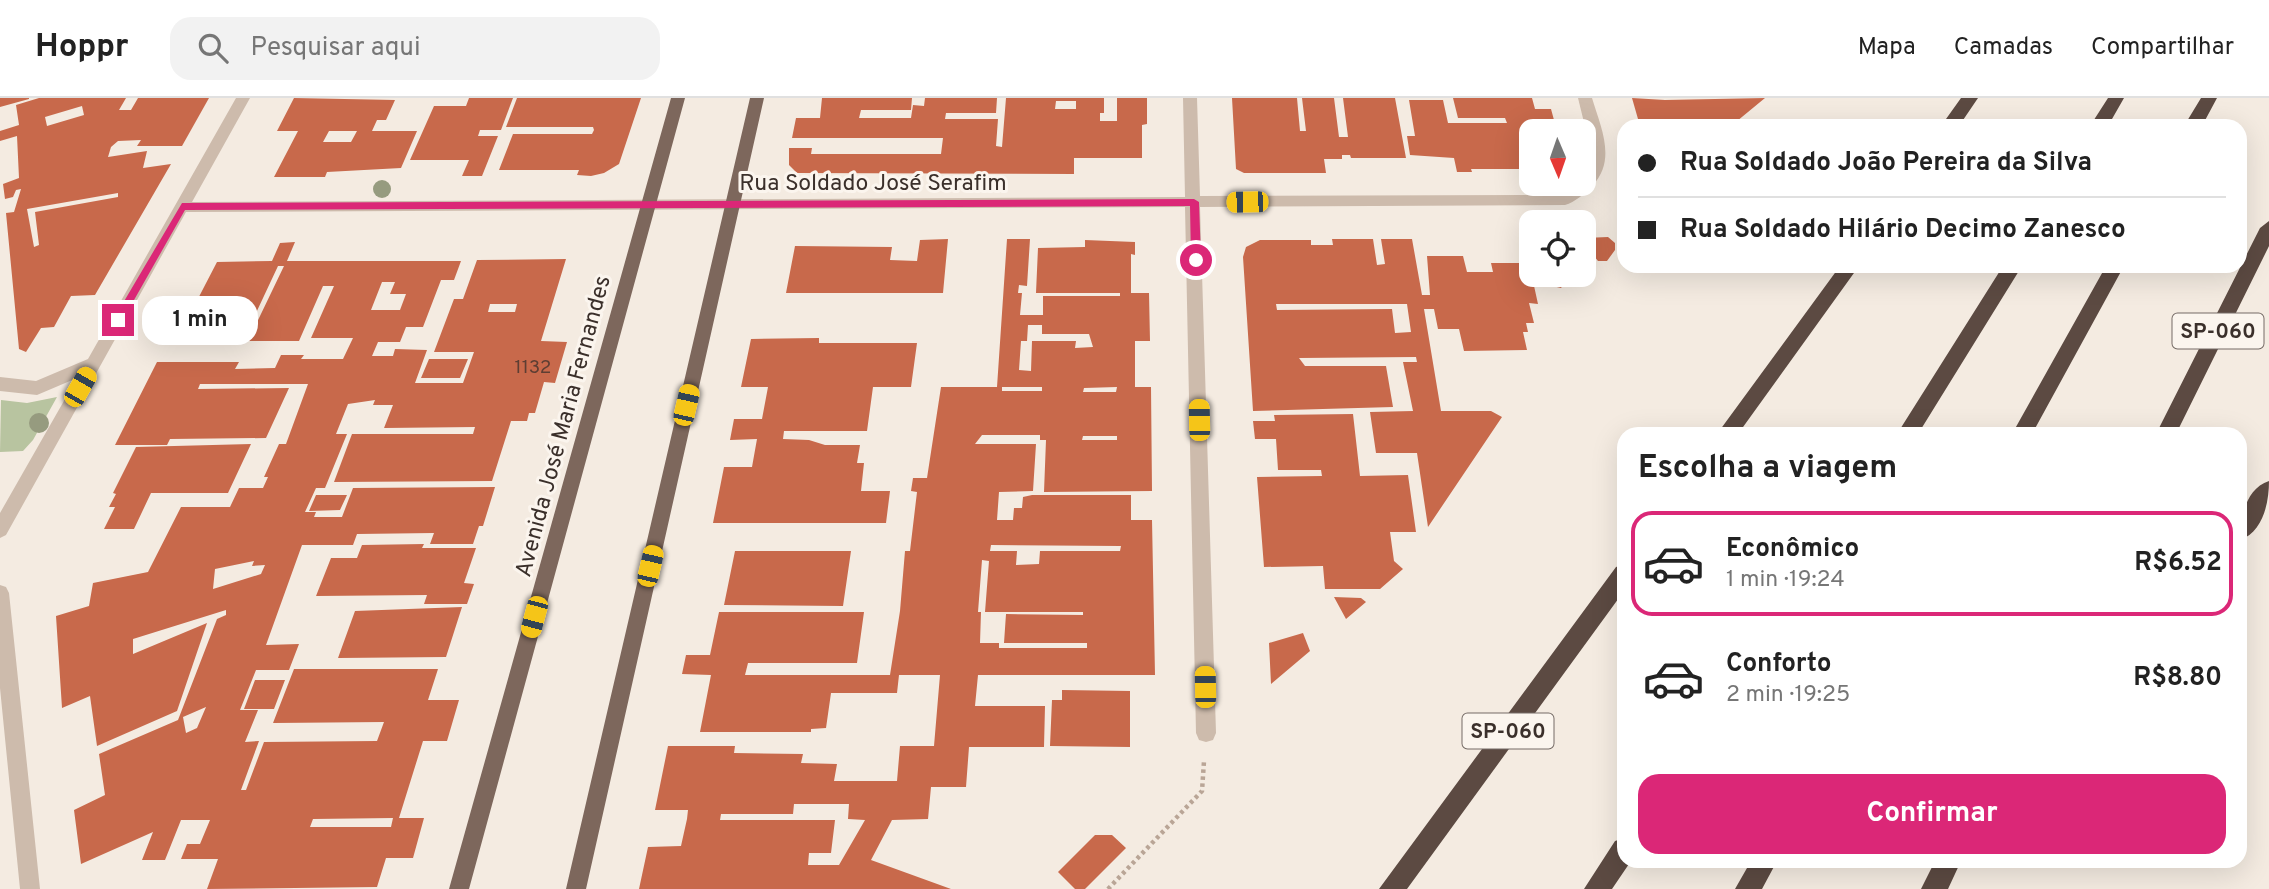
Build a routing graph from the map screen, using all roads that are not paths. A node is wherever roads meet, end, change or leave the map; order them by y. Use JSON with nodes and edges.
{"nodes":[{"id":1,"x":243,"y":98,"type":"edge"},
{"id":2,"x":678,"y":98,"type":"edge"},
{"id":3,"x":757,"y":98,"type":"edge"},
{"id":4,"x":1190,"y":98,"type":"edge"},
{"id":5,"x":1586,"y":98,"type":"edge"},
{"id":6,"x":1970,"y":98,"type":"edge"},
{"id":7,"x":2116,"y":98,"type":"edge"},
{"id":8,"x":2209,"y":98,"type":"edge"},
{"id":9,"x":1955,"y":119,"type":"edge"},
{"id":10,"x":2103,"y":119,"type":"edge"},
{"id":11,"x":2197,"y":119,"type":"edge"},
{"id":12,"x":1194,"y":202,"type":"junction"},
{"id":13,"x":648,"y":206,"type":"junction"},
{"id":14,"x":732,"y":206,"type":"junction"},
{"id":15,"x":182,"y":207,"type":"junction"},
{"id":16,"x":2269,"y":228,"type":"edge"},
{"id":17,"x":2247,"y":272,"type":"edge"},
{"id":18,"x":1845,"y":273,"type":"edge"},
{"id":19,"x":2009,"y":273,"type":"edge"},
{"id":20,"x":2111,"y":273,"type":"edge"},
{"id":21,"x":2246,"y":273,"type":"edge"},
{"id":22,"x":94,"y":363,"type":"junction"},
{"id":23,"x":0,"y":384,"type":"edge"},
{"id":24,"x":1732,"y":427,"type":"edge"},
{"id":25,"x":1912,"y":427,"type":"edge"},
{"id":26,"x":2026,"y":427,"type":"edge"},
{"id":27,"x":2170,"y":427,"type":"edge"},
{"id":28,"x":2269,"y":490,"type":"edge"},
{"id":29,"x":2247,"y":521,"type":"edge"},
{"id":30,"x":0,"y":530,"type":"edge"},
{"id":31,"x":1617,"y":584,"type":"edge"},
{"id":32,"x":0,"y":593,"type":"edge"},
{"id":33,"x":1206,"y":733,"type":"road end"},
{"id":34,"x":1617,"y":860,"type":"edge"},
{"id":35,"x":1761,"y":868,"type":"edge"},
{"id":36,"x":1945,"y":868,"type":"edge"},
{"id":37,"x":30,"y":889,"type":"edge"},
{"id":38,"x":459,"y":889,"type":"edge"},
{"id":39,"x":576,"y":889,"type":"edge"},
{"id":40,"x":1392,"y":889,"type":"edge"},
{"id":41,"x":1597,"y":889,"type":"edge"},
{"id":42,"x":1748,"y":889,"type":"edge"},
{"id":43,"x":1934,"y":889,"type":"edge"}],
"edges":[{"from":1,"to":15,"type":"street"},
{"from":2,"to":13,"type":"main road","name":"Avenida José Maria Fernandes"},
{"from":3,"to":14,"type":"main road"},
{"from":4,"to":12,"type":"street"},
{"from":5,"to":12,"type":"street","name":"Rua Soldado José Serafim"},
{"from":6,"to":9,"type":"highway"},
{"from":7,"to":10,"type":"highway"},
{"from":8,"to":11,"type":"highway"},
{"from":12,"to":14,"type":"street","name":"Rua Soldado José Serafim"},
{"from":12,"to":33,"type":"street"},
{"from":13,"to":14,"type":"street","name":"Rua Soldado José Serafim"},
{"from":13,"to":15,"type":"street","name":"Rua Soldado José Serafim"},
{"from":13,"to":38,"type":"main road","name":"Avenida José Maria Fernandes"},
{"from":14,"to":39,"type":"main road"},
{"from":15,"to":22,"type":"street"},
{"from":16,"to":17,"type":"highway","number":"SP-060"},
{"from":18,"to":24,"type":"highway"},
{"from":19,"to":25,"type":"highway"},
{"from":20,"to":26,"type":"highway"},
{"from":21,"to":27,"type":"highway","number":"SP-060"},
{"from":22,"to":23,"type":"street"},
{"from":22,"to":30,"type":"street"},
{"from":28,"to":29,"type":"highway"},
{"from":31,"to":40,"type":"highway","number":"SP-060"},
{"from":32,"to":37,"type":"street"},
{"from":34,"to":41,"type":"highway"},
{"from":35,"to":42,"type":"highway"},
{"from":36,"to":43,"type":"highway"}]}
